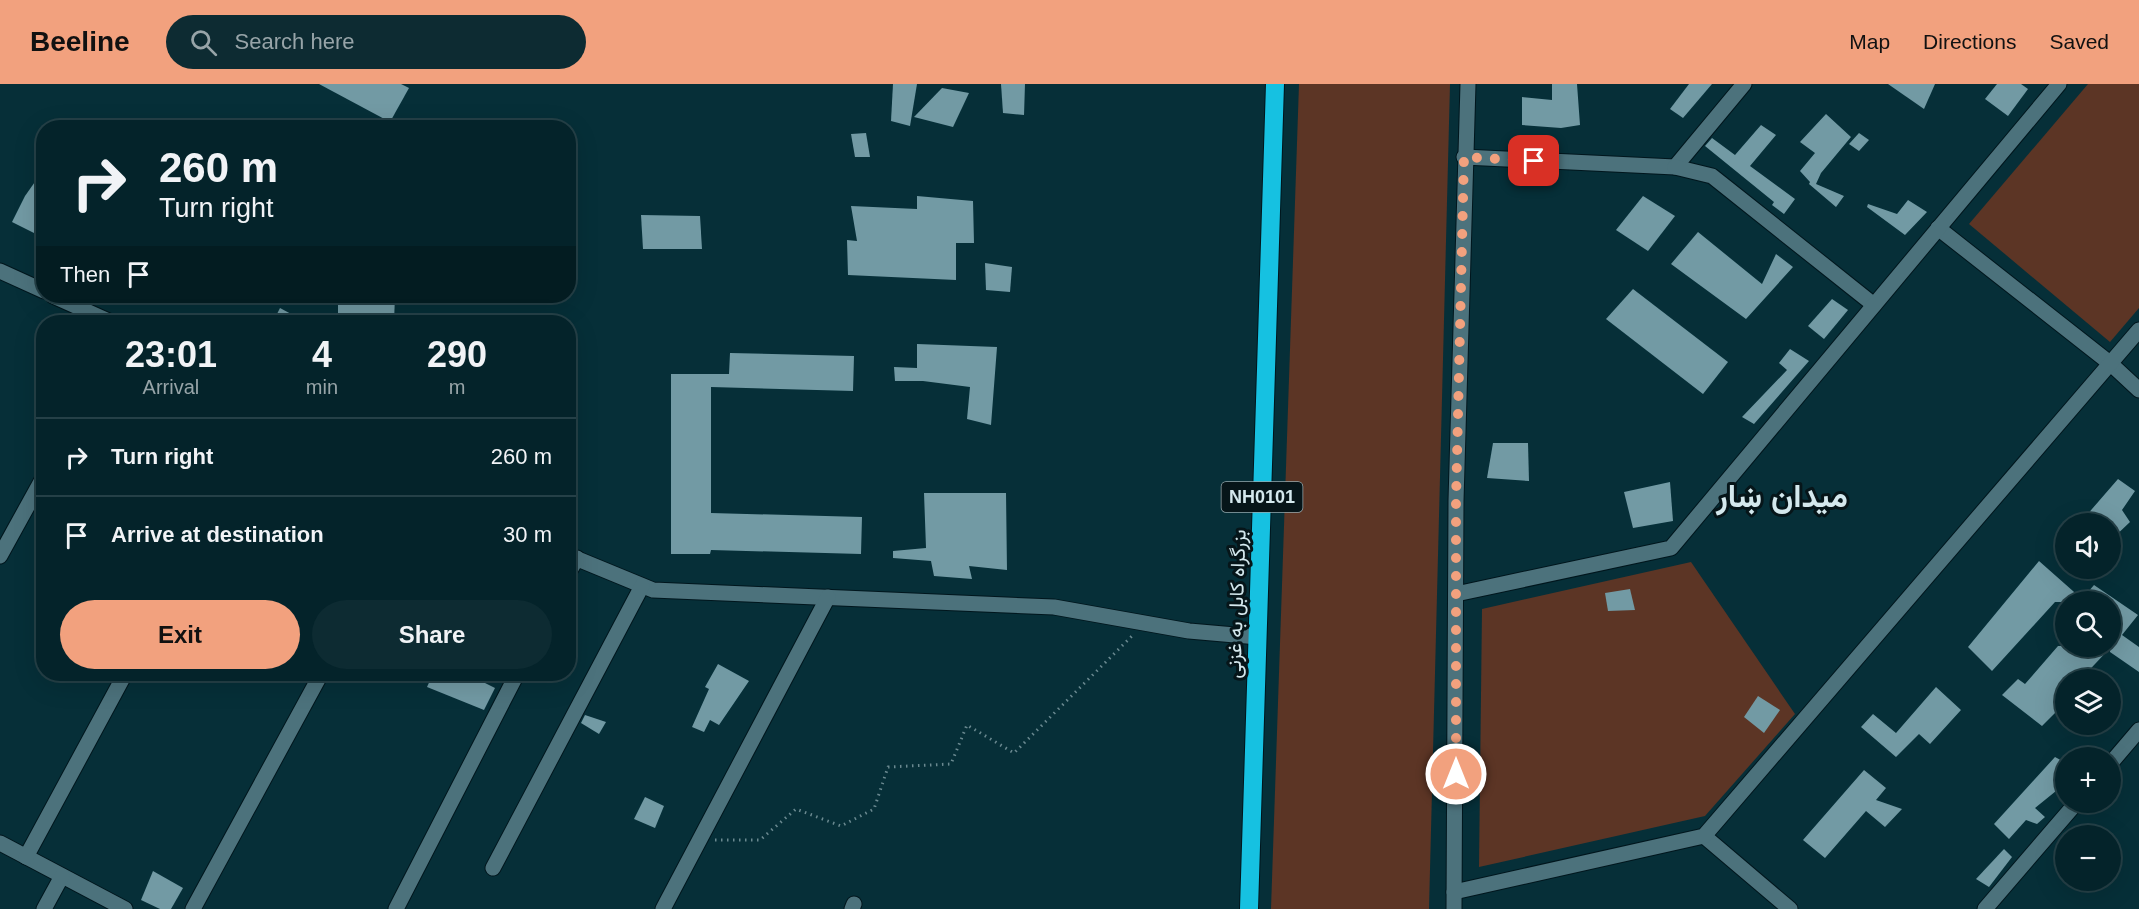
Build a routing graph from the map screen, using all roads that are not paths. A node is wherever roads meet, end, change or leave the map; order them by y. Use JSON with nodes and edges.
{"nodes":[{"id":1,"x":1275,"y":84,"type":"edge"},
{"id":2,"x":1468,"y":84,"type":"edge"},
{"id":3,"x":1744,"y":84,"type":"edge"},
{"id":4,"x":2059,"y":84,"type":"edge"},
{"id":5,"x":1464,"y":157,"type":"junction"},
{"id":6,"x":1675,"y":167,"type":"junction"},
{"id":7,"x":1938,"y":228,"type":"junction"},
{"id":8,"x":0,"y":271,"type":"edge"},
{"id":9,"x":36,"y":287,"type":"edge"},
{"id":10,"x":69,"y":303,"type":"edge"},
{"id":11,"x":1874,"y":305,"type":"junction"},
{"id":12,"x":95,"y":315,"type":"edge"},
{"id":13,"x":2139,"y":330,"type":"edge"},
{"id":14,"x":2111,"y":364,"type":"junction"},
{"id":15,"x":2139,"y":390,"type":"edge"},
{"id":16,"x":36,"y":491,"type":"edge"},
{"id":17,"x":0,"y":556,"type":"edge"},
{"id":18,"x":576,"y":558,"type":"edge"},
{"id":19,"x":642,"y":586,"type":"junction"},
{"id":20,"x":1456,"y":594,"type":"junction"},
{"id":21,"x":828,"y":597,"type":"junction"},
{"id":22,"x":1258,"y":637,"type":"junction"},
{"id":23,"x":121,"y":681,"type":"edge"},
{"id":24,"x":317,"y":681,"type":"edge"},
{"id":25,"x":513,"y":681,"type":"edge"},
{"id":26,"x":2139,"y":730,"type":"edge"},
{"id":27,"x":2121,"y":751,"type":"edge"},
{"id":28,"x":2068,"y":813,"type":"edge"},
{"id":29,"x":1704,"y":836,"type":"junction"},
{"id":30,"x":0,"y":843,"type":"edge"},
{"id":31,"x":26,"y":857,"type":"junction"},
{"id":32,"x":493,"y":868,"type":"dead end"},
{"id":33,"x":62,"y":876,"type":"junction"},
{"id":34,"x":1454,"y":892,"type":"junction"},
{"id":35,"x":44,"y":909,"type":"edge"},
{"id":36,"x":124,"y":909,"type":"edge"},
{"id":37,"x":193,"y":909,"type":"edge"},
{"id":38,"x":396,"y":909,"type":"edge"},
{"id":39,"x":663,"y":909,"type":"edge"},
{"id":40,"x":1249,"y":909,"type":"edge"},
{"id":41,"x":1454,"y":909,"type":"edge"},
{"id":42,"x":1790,"y":909,"type":"edge"},
{"id":43,"x":1985,"y":909,"type":"edge"}],
"edges":[{"from":1,"to":22,"type":"highway","name":"بزرگراه کابل به غزنی","number":"NH0101"},
{"from":2,"to":5,"type":"street"},
{"from":3,"to":6,"type":"street"},
{"from":4,"to":7,"type":"street"},
{"from":5,"to":6,"type":"street"},
{"from":5,"to":20,"type":"street"},
{"from":6,"to":11,"type":"street"},
{"from":7,"to":11,"type":"street"},
{"from":7,"to":14,"type":"street"},
{"from":8,"to":9,"type":"street"},
{"from":10,"to":12,"type":"street"},
{"from":11,"to":20,"type":"street"},
{"from":13,"to":14,"type":"street"},
{"from":14,"to":15,"type":"street"},
{"from":14,"to":29,"type":"street"},
{"from":16,"to":17,"type":"street"},
{"from":18,"to":19,"type":"street"},
{"from":19,"to":21,"type":"street"},
{"from":19,"to":32,"type":"street"},
{"from":20,"to":34,"type":"street"},
{"from":21,"to":22,"type":"street"},
{"from":21,"to":39,"type":"street"},
{"from":22,"to":40,"type":"highway","name":"بزرگراه کابل به غزنی","number":"NH0101"},
{"from":23,"to":31,"type":"street"},
{"from":24,"to":37,"type":"street"},
{"from":25,"to":38,"type":"street"},
{"from":26,"to":27,"type":"street"},
{"from":28,"to":43,"type":"street"},
{"from":29,"to":34,"type":"street"},
{"from":29,"to":42,"type":"street"},
{"from":30,"to":31,"type":"street"},
{"from":31,"to":33,"type":"street"},
{"from":33,"to":35,"type":"street"},
{"from":33,"to":36,"type":"street"},
{"from":34,"to":41,"type":"street"}]}
